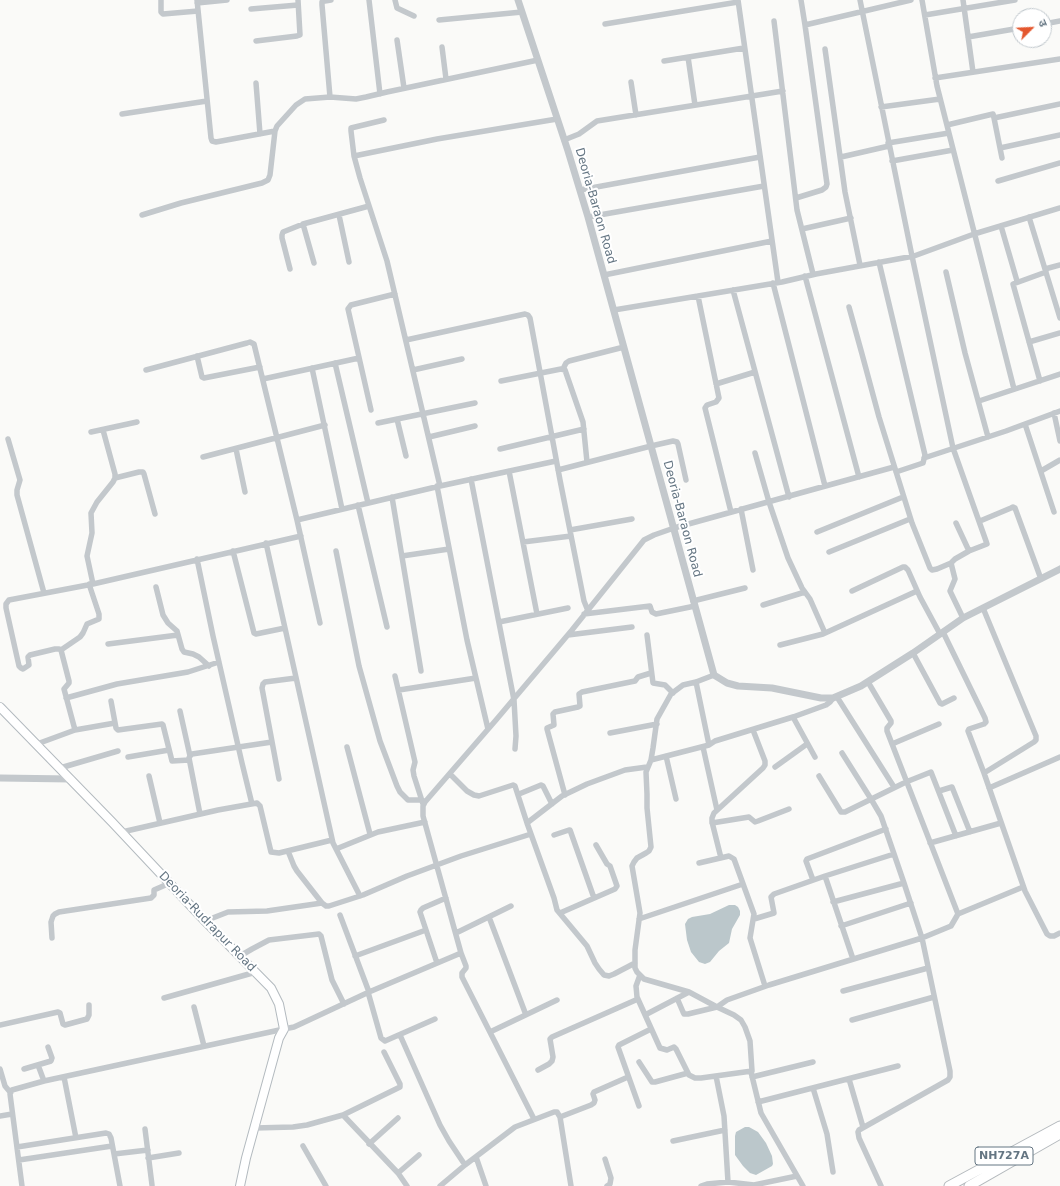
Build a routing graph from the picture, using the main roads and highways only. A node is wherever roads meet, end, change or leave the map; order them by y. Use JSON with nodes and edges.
{"nodes":[{"id":1,"x":0,"y":707,"type":"edge"},
{"id":2,"x":1060,"y":1126,"type":"edge"},
{"id":3,"x":1060,"y":1134,"type":"edge"},
{"id":4,"x":240,"y":1186,"type":"edge"},
{"id":5,"x":949,"y":1186,"type":"edge"},
{"id":6,"x":968,"y":1186,"type":"edge"}],
"edges":[{"from":1,"to":4,"type":"main road","name":"Deoria-Rudrapur Road"},
{"from":2,"to":5,"type":"highway","number":"NH727A"},
{"from":3,"to":6,"type":"highway","number":"NH727A"}]}
